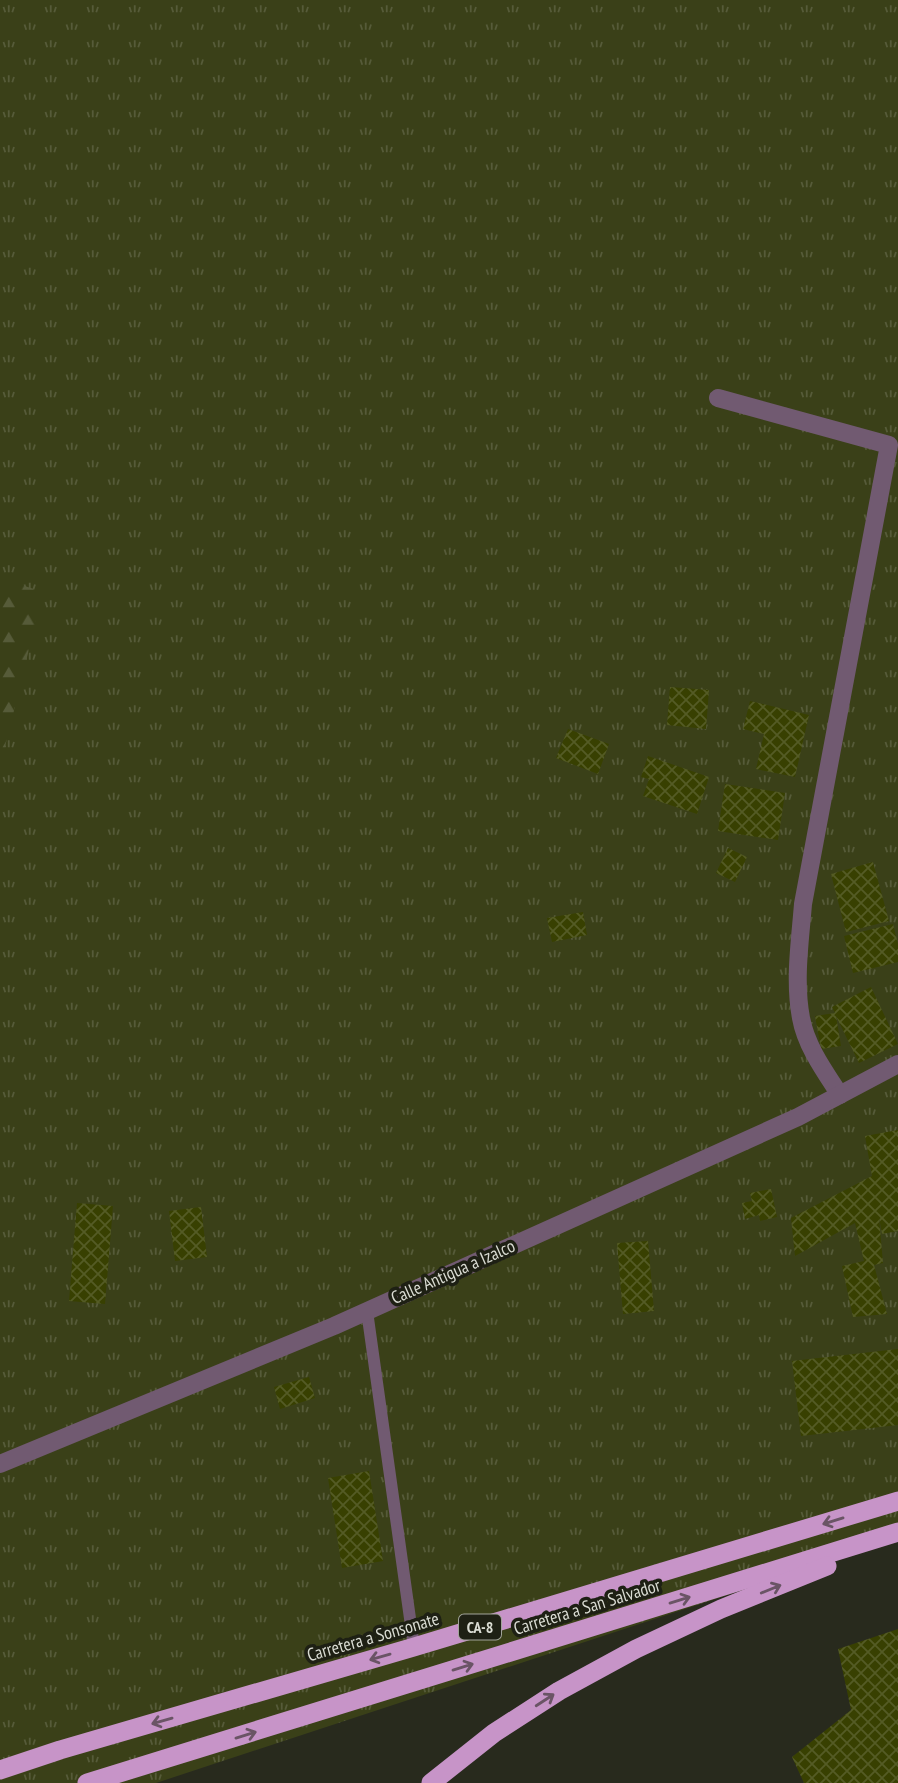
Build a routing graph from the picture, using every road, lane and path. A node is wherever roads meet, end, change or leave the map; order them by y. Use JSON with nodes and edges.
{"nodes":[{"id":1,"x":718,"y":398,"type":"dead end"},
{"id":2,"x":898,"y":1064,"type":"edge"},
{"id":3,"x":840,"y":1095,"type":"junction"},
{"id":4,"x":367,"y":1311,"type":"junction"},
{"id":5,"x":0,"y":1464,"type":"edge"},
{"id":6,"x":898,"y":1501,"type":"edge"},
{"id":7,"x":898,"y":1534,"type":"edge"},
{"id":8,"x":414,"y":1647,"type":"junction"},
{"id":9,"x":0,"y":1768,"type":"edge"},
{"id":10,"x":87,"y":1783,"type":"edge"},
{"id":11,"x":431,"y":1783,"type":"edge"}],
"edges":[{"from":1,"to":3,"type":"street"},
{"from":2,"to":3,"type":"street","name":"Calle Antigua a Izalco"},
{"from":3,"to":4,"type":"street","name":"Calle Antigua a Izalco"},
{"from":4,"to":5,"type":"street","name":"Calle Antigua a Izalco"},
{"from":4,"to":8,"type":"lane"},
{"from":6,"to":8,"type":"highway","name":"Carretera a Sonsonate","number":"CA-8","one_way":true},
{"from":10,"to":7,"type":"highway","name":"Carretera a San Salvador","number":"CA-8","one_way":true},
{"from":11,"to":7,"type":"highway","one_way":true},
{"from":8,"to":9,"type":"highway","name":"Carretera a Sonsonate","number":"CA-8","one_way":true}]}
